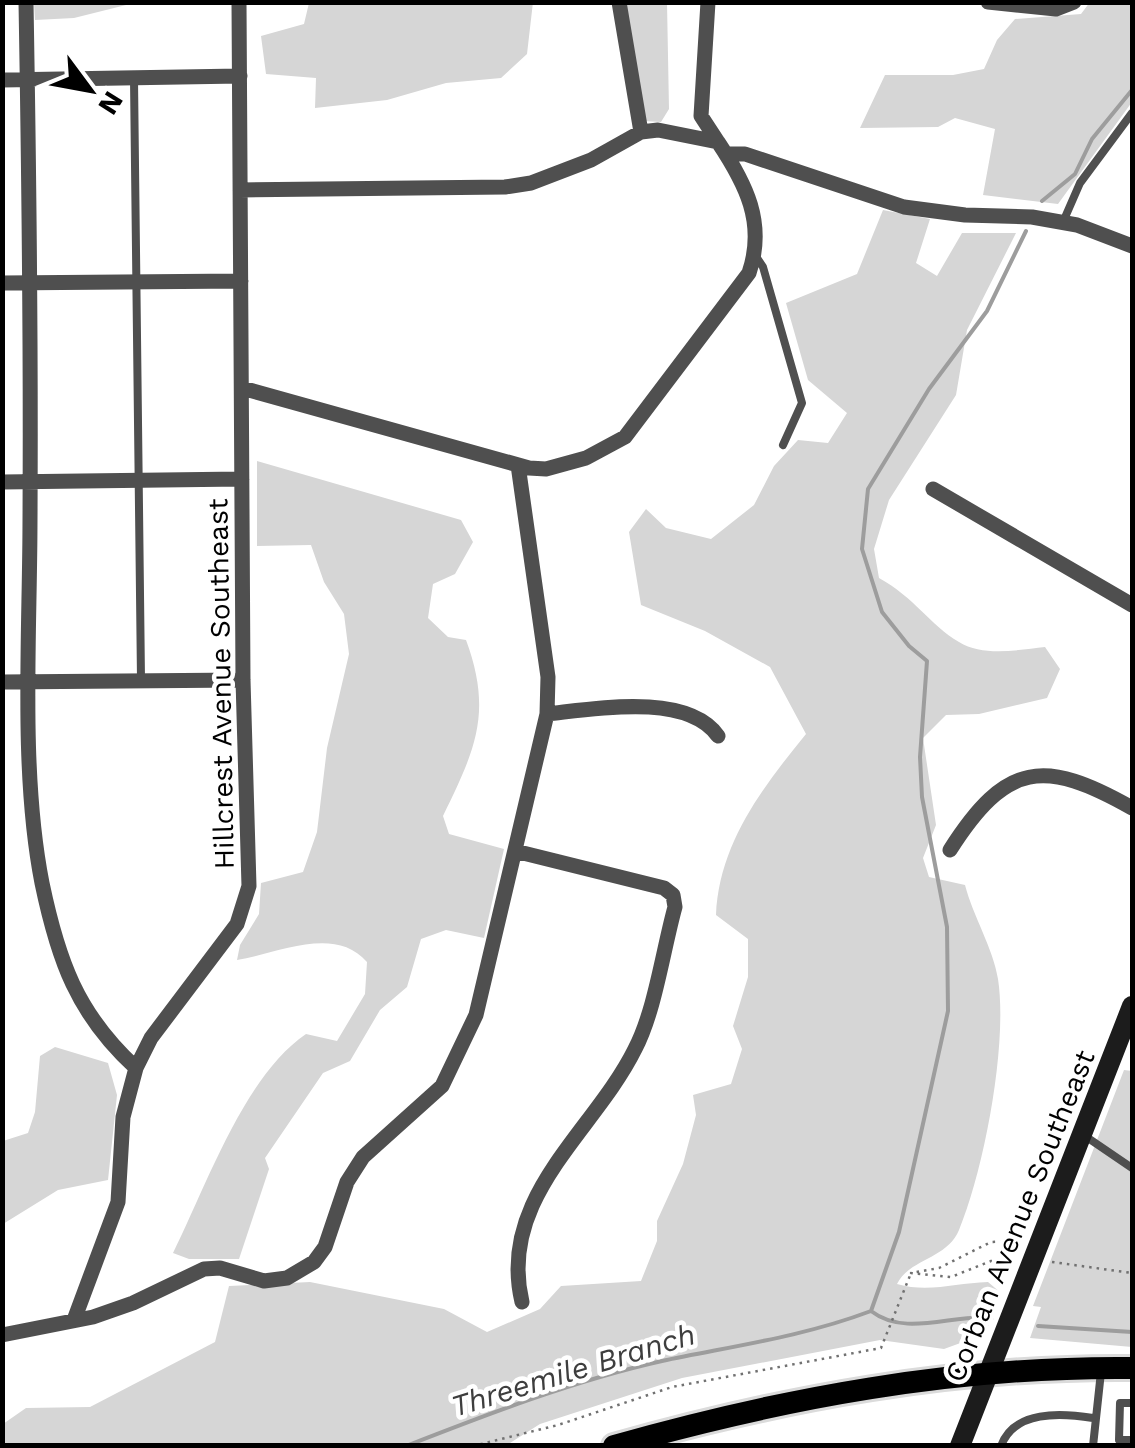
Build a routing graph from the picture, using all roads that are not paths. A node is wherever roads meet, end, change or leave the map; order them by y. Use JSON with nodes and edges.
{"nodes":[{"id":1,"x":26,"y":2,"type":"edge"},
{"id":2,"x":240,"y":2,"type":"edge"},
{"id":3,"x":619,"y":2,"type":"edge"},
{"id":4,"x":708,"y":2,"type":"edge"},
{"id":5,"x":988,"y":2,"type":"edge"},
{"id":6,"x":1074,"y":2,"type":"edge"},
{"id":7,"x":240,"y":76,"type":"junction"},
{"id":8,"x":134,"y":79,"type":"junction"},
{"id":9,"x":2,"y":80,"type":"edge"},
{"id":10,"x":27,"y":80,"type":"junction"},
{"id":11,"x":1132,"y":113,"type":"edge"},
{"id":12,"x":641,"y":132,"type":"junction"},
{"id":13,"x":722,"y":148,"type":"junction"},
{"id":14,"x":240,"y":190,"type":"junction"},
{"id":15,"x":1063,"y":223,"type":"junction"},
{"id":16,"x":1132,"y":246,"type":"edge"},
{"id":17,"x":755,"y":255,"type":"junction"},
{"id":18,"x":241,"y":281,"type":"junction"},
{"id":19,"x":30,"y":282,"type":"junction"},
{"id":20,"x":136,"y":282,"type":"junction"},
{"id":21,"x":2,"y":283,"type":"edge"},
{"id":22,"x":242,"y":388,"type":"junction"},
{"id":23,"x":783,"y":445,"type":"dead end"},
{"id":24,"x":518,"y":465,"type":"junction"},
{"id":25,"x":242,"y":479,"type":"junction"},
{"id":26,"x":2,"y":482,"type":"edge"},
{"id":27,"x":30,"y":482,"type":"junction"},
{"id":28,"x":136,"y":482,"type":"junction"},
{"id":29,"x":933,"y":489,"type":"dead end"},
{"id":30,"x":1132,"y":605,"type":"edge"},
{"id":31,"x":141,"y":680,"type":"junction"},
{"id":32,"x":243,"y":680,"type":"junction"},
{"id":33,"x":2,"y":682,"type":"edge"},
{"id":34,"x":30,"y":682,"type":"junction"},
{"id":35,"x":547,"y":714,"type":"junction"},
{"id":36,"x":718,"y":736,"type":"dead end"},
{"id":37,"x":1132,"y":808,"type":"edge"},
{"id":38,"x":950,"y":850,"type":"dead end"},
{"id":39,"x":516,"y":851,"type":"junction"},
{"id":40,"x":1132,"y":1006,"type":"edge"},
{"id":41,"x":136,"y":1068,"type":"junction"},
{"id":42,"x":1081,"y":1134,"type":"junction"},
{"id":43,"x":1132,"y":1168,"type":"edge"},
{"id":44,"x":522,"y":1302,"type":"dead end"},
{"id":45,"x":74,"y":1320,"type":"junction"},
{"id":46,"x":2,"y":1335,"type":"edge"},
{"id":47,"x":1102,"y":1367,"type":"junction"},
{"id":48,"x":1132,"y":1368,"type":"edge"},
{"id":49,"x":986,"y":1372,"type":"junction"},
{"id":50,"x":1132,"y":1403,"type":"edge"},
{"id":51,"x":1094,"y":1418,"type":"junction"},
{"id":52,"x":1132,"y":1440,"type":"edge"},
{"id":53,"x":614,"y":1446,"type":"edge"},
{"id":54,"x":960,"y":1446,"type":"edge"},
{"id":55,"x":1000,"y":1446,"type":"edge"},
{"id":56,"x":1092,"y":1446,"type":"edge"}],
"edges":[{"from":1,"to":10,"type":"street"},
{"from":2,"to":7,"type":"street","name":"Hillcrest Avenue Southeast"},
{"from":3,"to":12,"type":"street"},
{"from":4,"to":13,"type":"street"},
{"from":5,"to":6,"type":"street"},
{"from":7,"to":8,"type":"street"},
{"from":7,"to":14,"type":"street","name":"Hillcrest Avenue Southeast"},
{"from":8,"to":10,"type":"street"},
{"from":8,"to":20,"type":"lane"},
{"from":9,"to":10,"type":"street"},
{"from":10,"to":19,"type":"street"},
{"from":11,"to":15,"type":"lane"},
{"from":12,"to":13,"type":"street"},
{"from":12,"to":14,"type":"street"},
{"from":13,"to":15,"type":"street"},
{"from":13,"to":17,"type":"street"},
{"from":14,"to":18,"type":"street","name":"Hillcrest Avenue Southeast"},
{"from":15,"to":16,"type":"street"},
{"from":17,"to":23,"type":"lane"},
{"from":17,"to":24,"type":"street"},
{"from":18,"to":20,"type":"street"},
{"from":18,"to":22,"type":"street","name":"Hillcrest Avenue Southeast"},
{"from":19,"to":20,"type":"street"},
{"from":19,"to":21,"type":"street"},
{"from":19,"to":27,"type":"street"},
{"from":20,"to":28,"type":"lane"},
{"from":22,"to":24,"type":"street"},
{"from":22,"to":25,"type":"street","name":"Hillcrest Avenue Southeast"},
{"from":24,"to":35,"type":"street"},
{"from":25,"to":28,"type":"street"},
{"from":25,"to":32,"type":"street","name":"Hillcrest Avenue Southeast"},
{"from":26,"to":27,"type":"street"},
{"from":27,"to":28,"type":"street"},
{"from":27,"to":34,"type":"street"},
{"from":28,"to":31,"type":"lane"},
{"from":29,"to":30,"type":"street"},
{"from":31,"to":32,"type":"street"},
{"from":31,"to":34,"type":"street"},
{"from":32,"to":41,"type":"street","name":"Hillcrest Avenue Southeast"},
{"from":33,"to":34,"type":"street"},
{"from":34,"to":41,"type":"street"},
{"from":35,"to":36,"type":"street"},
{"from":35,"to":39,"type":"street"},
{"from":37,"to":38,"type":"street"},
{"from":39,"to":44,"type":"street"},
{"from":39,"to":45,"type":"street"},
{"from":40,"to":42,"type":"main road","name":"Corban Avenue Southeast"},
{"from":41,"to":45,"type":"street","name":"Hillcrest Avenue Southeast"},
{"from":42,"to":43,"type":"lane"},
{"from":42,"to":49,"type":"main road","name":"Corban Avenue Southeast"},
{"from":45,"to":46,"type":"street"},
{"from":47,"to":48,"type":"main road"},
{"from":47,"to":49,"type":"main road"},
{"from":47,"to":51,"type":"lane"},
{"from":49,"to":53,"type":"main road"},
{"from":49,"to":54,"type":"main road","name":"Corban Avenue Southeast"},
{"from":50,"to":52,"type":"lane"},
{"from":51,"to":55,"type":"lane"},
{"from":51,"to":56,"type":"lane"}]}
